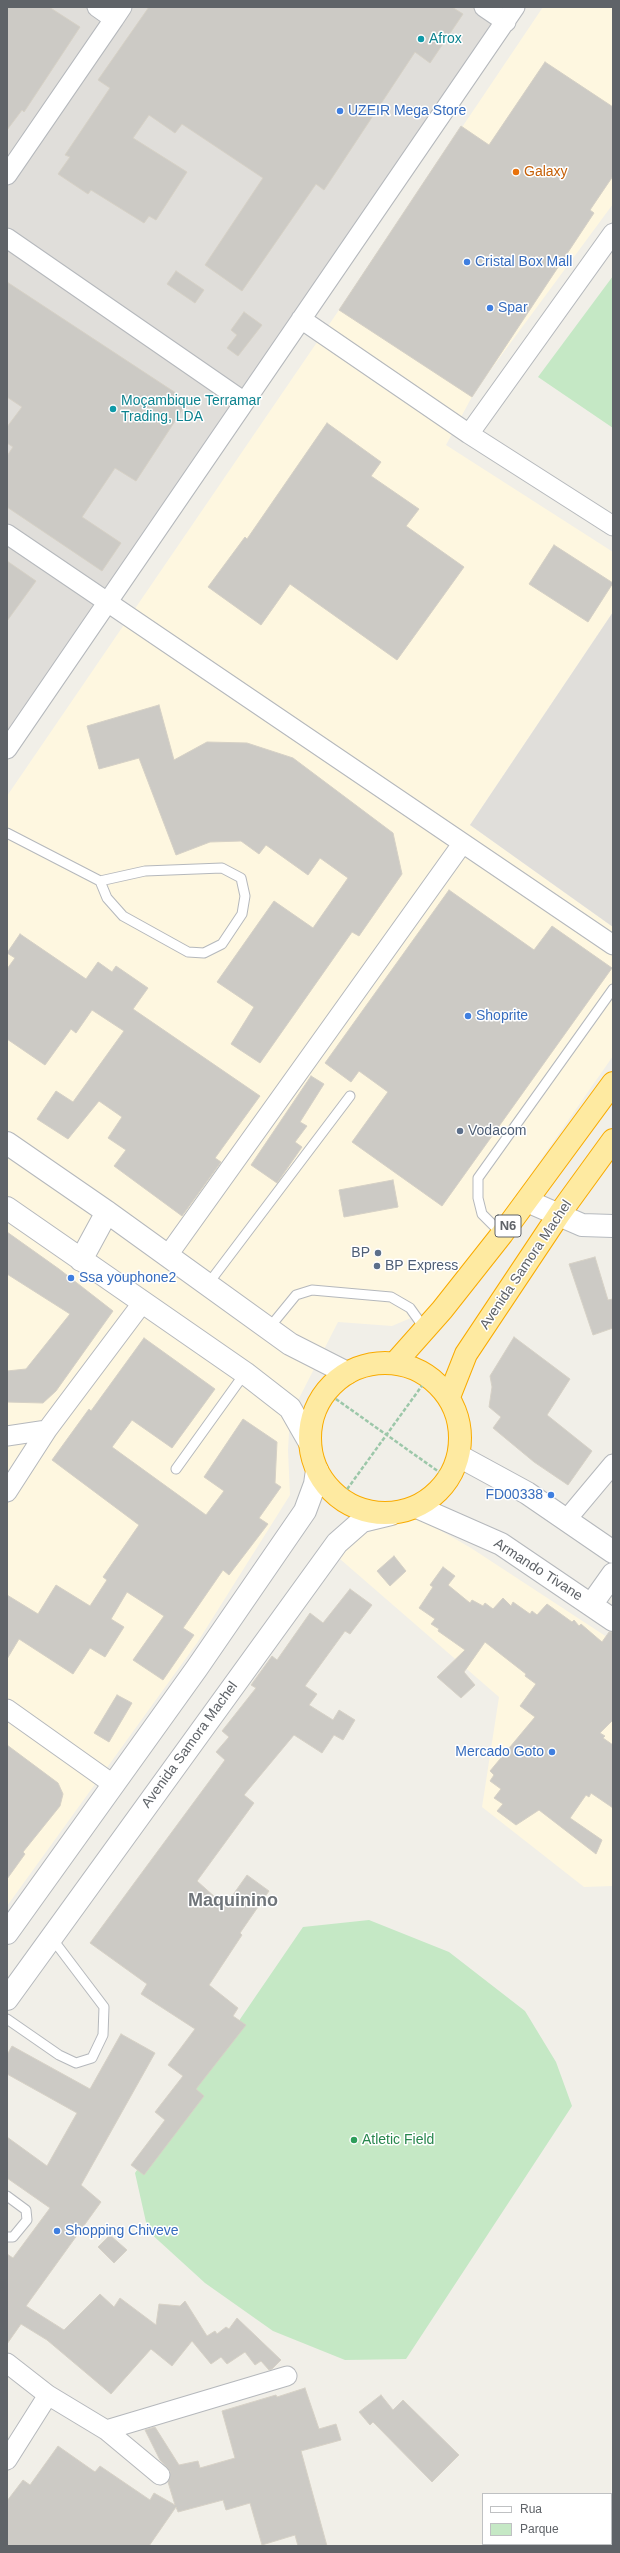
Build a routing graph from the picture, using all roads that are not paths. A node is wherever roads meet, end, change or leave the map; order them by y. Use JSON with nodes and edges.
{"nodes":[{"id":1,"x":97,"y":7,"type":"edge"},
{"id":2,"x":484,"y":7,"type":"edge"},
{"id":3,"x":118,"y":13,"type":"edge"},
{"id":4,"x":510,"y":14,"type":"edge"},
{"id":5,"x":7,"y":175,"type":"edge"},
{"id":6,"x":613,"y":233,"type":"edge"},
{"id":7,"x":7,"y":238,"type":"edge"},
{"id":8,"x":301,"y":319,"type":"junction"},
{"id":9,"x":243,"y":401,"type":"junction"},
{"id":10,"x":469,"y":434,"type":"junction"},
{"id":11,"x":613,"y":526,"type":"edge"},
{"id":12,"x":7,"y":534,"type":"edge"},
{"id":13,"x":108,"y":603,"type":"junction"},
{"id":14,"x":9,"y":742,"type":"edge"},
{"id":15,"x":7,"y":833,"type":"edge"},
{"id":16,"x":462,"y":844,"type":"junction"},
{"id":17,"x":100,"y":881,"type":"junction"},
{"id":18,"x":613,"y":945,"type":"edge"},
{"id":19,"x":613,"y":989,"type":"edge"},
{"id":20,"x":613,"y":1083,"type":"edge"},
{"id":21,"x":350,"y":1096,"type":"dead end"},
{"id":22,"x":613,"y":1140,"type":"edge"},
{"id":23,"x":7,"y":1143,"type":"edge"},
{"id":24,"x":527,"y":1201,"type":"junction"},
{"id":25,"x":7,"y":1208,"type":"edge"},
{"id":26,"x":108,"y":1212,"type":"junction"},
{"id":27,"x":560,"y":1213,"type":"junction"},
{"id":28,"x":613,"y":1226,"type":"edge"},
{"id":29,"x":502,"y":1234,"type":"junction"},
{"id":30,"x":168,"y":1255,"type":"junction"},
{"id":31,"x":81,"y":1260,"type":"junction"},
{"id":32,"x":208,"y":1284,"type":"junction"},
{"id":33,"x":142,"y":1302,"type":"junction"},
{"id":34,"x":269,"y":1328,"type":"junction"},
{"id":35,"x":425,"y":1330,"type":"junction"},
{"id":36,"x":395,"y":1363,"type":"junction"},
{"id":37,"x":245,"y":1373,"type":"junction"},
{"id":38,"x":347,"y":1373,"type":"junction"},
{"id":39,"x":449,"y":1397,"type":"junction"},
{"id":40,"x":47,"y":1430,"type":"junction"},
{"id":41,"x":7,"y":1436,"type":"edge"},
{"id":42,"x":310,"y":1443,"type":"junction"},
{"id":43,"x":460,"y":1456,"type":"junction"},
{"id":44,"x":613,"y":1464,"type":"edge"},
{"id":45,"x":176,"y":1469,"type":"dead end"},
{"id":46,"x":316,"y":1470,"type":"junction"},
{"id":47,"x":8,"y":1490,"type":"edge"},
{"id":48,"x":417,"y":1507,"type":"junction"},
{"id":49,"x":391,"y":1514,"type":"junction"},
{"id":50,"x":567,"y":1519,"type":"junction"},
{"id":51,"x":613,"y":1552,"type":"edge"},
{"id":52,"x":613,"y":1574,"type":"edge"},
{"id":53,"x":591,"y":1605,"type":"junction"},
{"id":54,"x":613,"y":1620,"type":"edge"},
{"id":55,"x":7,"y":1709,"type":"edge"},
{"id":56,"x":114,"y":1784,"type":"junction"},
{"id":57,"x":7,"y":1933,"type":"edge"},
{"id":58,"x":52,"y":1937,"type":"junction"},
{"id":59,"x":7,"y":1999,"type":"edge"},
{"id":60,"x":7,"y":2018,"type":"edge"},
{"id":61,"x":7,"y":2196,"type":"edge"},
{"id":62,"x":7,"y":2237,"type":"edge"},
{"id":63,"x":7,"y":2363,"type":"edge"},
{"id":64,"x":287,"y":2376,"type":"dead end"},
{"id":65,"x":48,"y":2395,"type":"junction"},
{"id":66,"x":106,"y":2430,"type":"junction"},
{"id":67,"x":7,"y":2460,"type":"edge"},
{"id":68,"x":160,"y":2475,"type":"dead end"}],
"edges":[{"from":1,"to":3,"type":"street"},
{"from":2,"to":4,"type":"street"},
{"from":3,"to":5,"type":"street"},
{"from":4,"to":8,"type":"street"},
{"from":6,"to":10,"type":"street"},
{"from":7,"to":9,"type":"street"},
{"from":8,"to":9,"type":"street"},
{"from":8,"to":10,"type":"street"},
{"from":9,"to":13,"type":"street"},
{"from":10,"to":11,"type":"street"},
{"from":12,"to":13,"type":"street"},
{"from":13,"to":14,"type":"street"},
{"from":13,"to":16,"type":"street"},
{"from":15,"to":17,"type":"lane"},
{"from":16,"to":18,"type":"street"},
{"from":16,"to":30,"type":"street"},
{"from":17,"to":17,"type":"lane"},
{"from":19,"to":29,"type":"lane"},
{"from":20,"to":24,"type":"highway","number":"N6"},
{"from":21,"to":32,"type":"lane"},
{"from":22,"to":27,"type":"highway","name":"Avenida Samora Machel","number":"N6"},
{"from":23,"to":26,"type":"street"},
{"from":24,"to":27,"type":"street"},
{"from":24,"to":29,"type":"highway","number":"N6"},
{"from":25,"to":31,"type":"street"},
{"from":26,"to":30,"type":"street"},
{"from":26,"to":31,"type":"street"},
{"from":27,"to":28,"type":"street"},
{"from":27,"to":39,"type":"highway","name":"Avenida Samora Machel","number":"N6"},
{"from":29,"to":35,"type":"highway","number":"N6"},
{"from":30,"to":32,"type":"street"},
{"from":31,"to":33,"type":"street"},
{"from":32,"to":34,"type":"street"},
{"from":33,"to":37,"type":"street"},
{"from":33,"to":40,"type":"street"},
{"from":34,"to":35,"type":"lane"},
{"from":34,"to":38,"type":"street"},
{"from":35,"to":36,"type":"highway","number":"N6"},
{"from":36,"to":38,"type":"highway"},
{"from":36,"to":39,"type":"highway"},
{"from":37,"to":42,"type":"street"},
{"from":37,"to":45,"type":"lane"},
{"from":38,"to":42,"type":"highway"},
{"from":39,"to":43,"type":"highway"},
{"from":40,"to":41,"type":"street"},
{"from":40,"to":47,"type":"street"},
{"from":42,"to":46,"type":"highway"},
{"from":43,"to":48,"type":"highway"},
{"from":43,"to":50,"type":"street"},
{"from":44,"to":50,"type":"street"},
{"from":46,"to":49,"type":"highway"},
{"from":46,"to":56,"type":"street"},
{"from":48,"to":49,"type":"highway"},
{"from":48,"to":53,"type":"street","name":"Armando Tivane"},
{"from":49,"to":58,"type":"street","name":"Avenida Samora Machel"},
{"from":50,"to":51,"type":"street"},
{"from":52,"to":53,"type":"street"},
{"from":53,"to":54,"type":"street","name":"Armando Tivane"},
{"from":55,"to":56,"type":"street"},
{"from":56,"to":57,"type":"street"},
{"from":58,"to":59,"type":"street","name":"Avenida Samora Machel"},
{"from":58,"to":60,"type":"lane"},
{"from":61,"to":62,"type":"lane"},
{"from":63,"to":65,"type":"street"},
{"from":64,"to":66,"type":"street"},
{"from":65,"to":66,"type":"street"},
{"from":65,"to":67,"type":"street"},
{"from":66,"to":68,"type":"street"}]}
